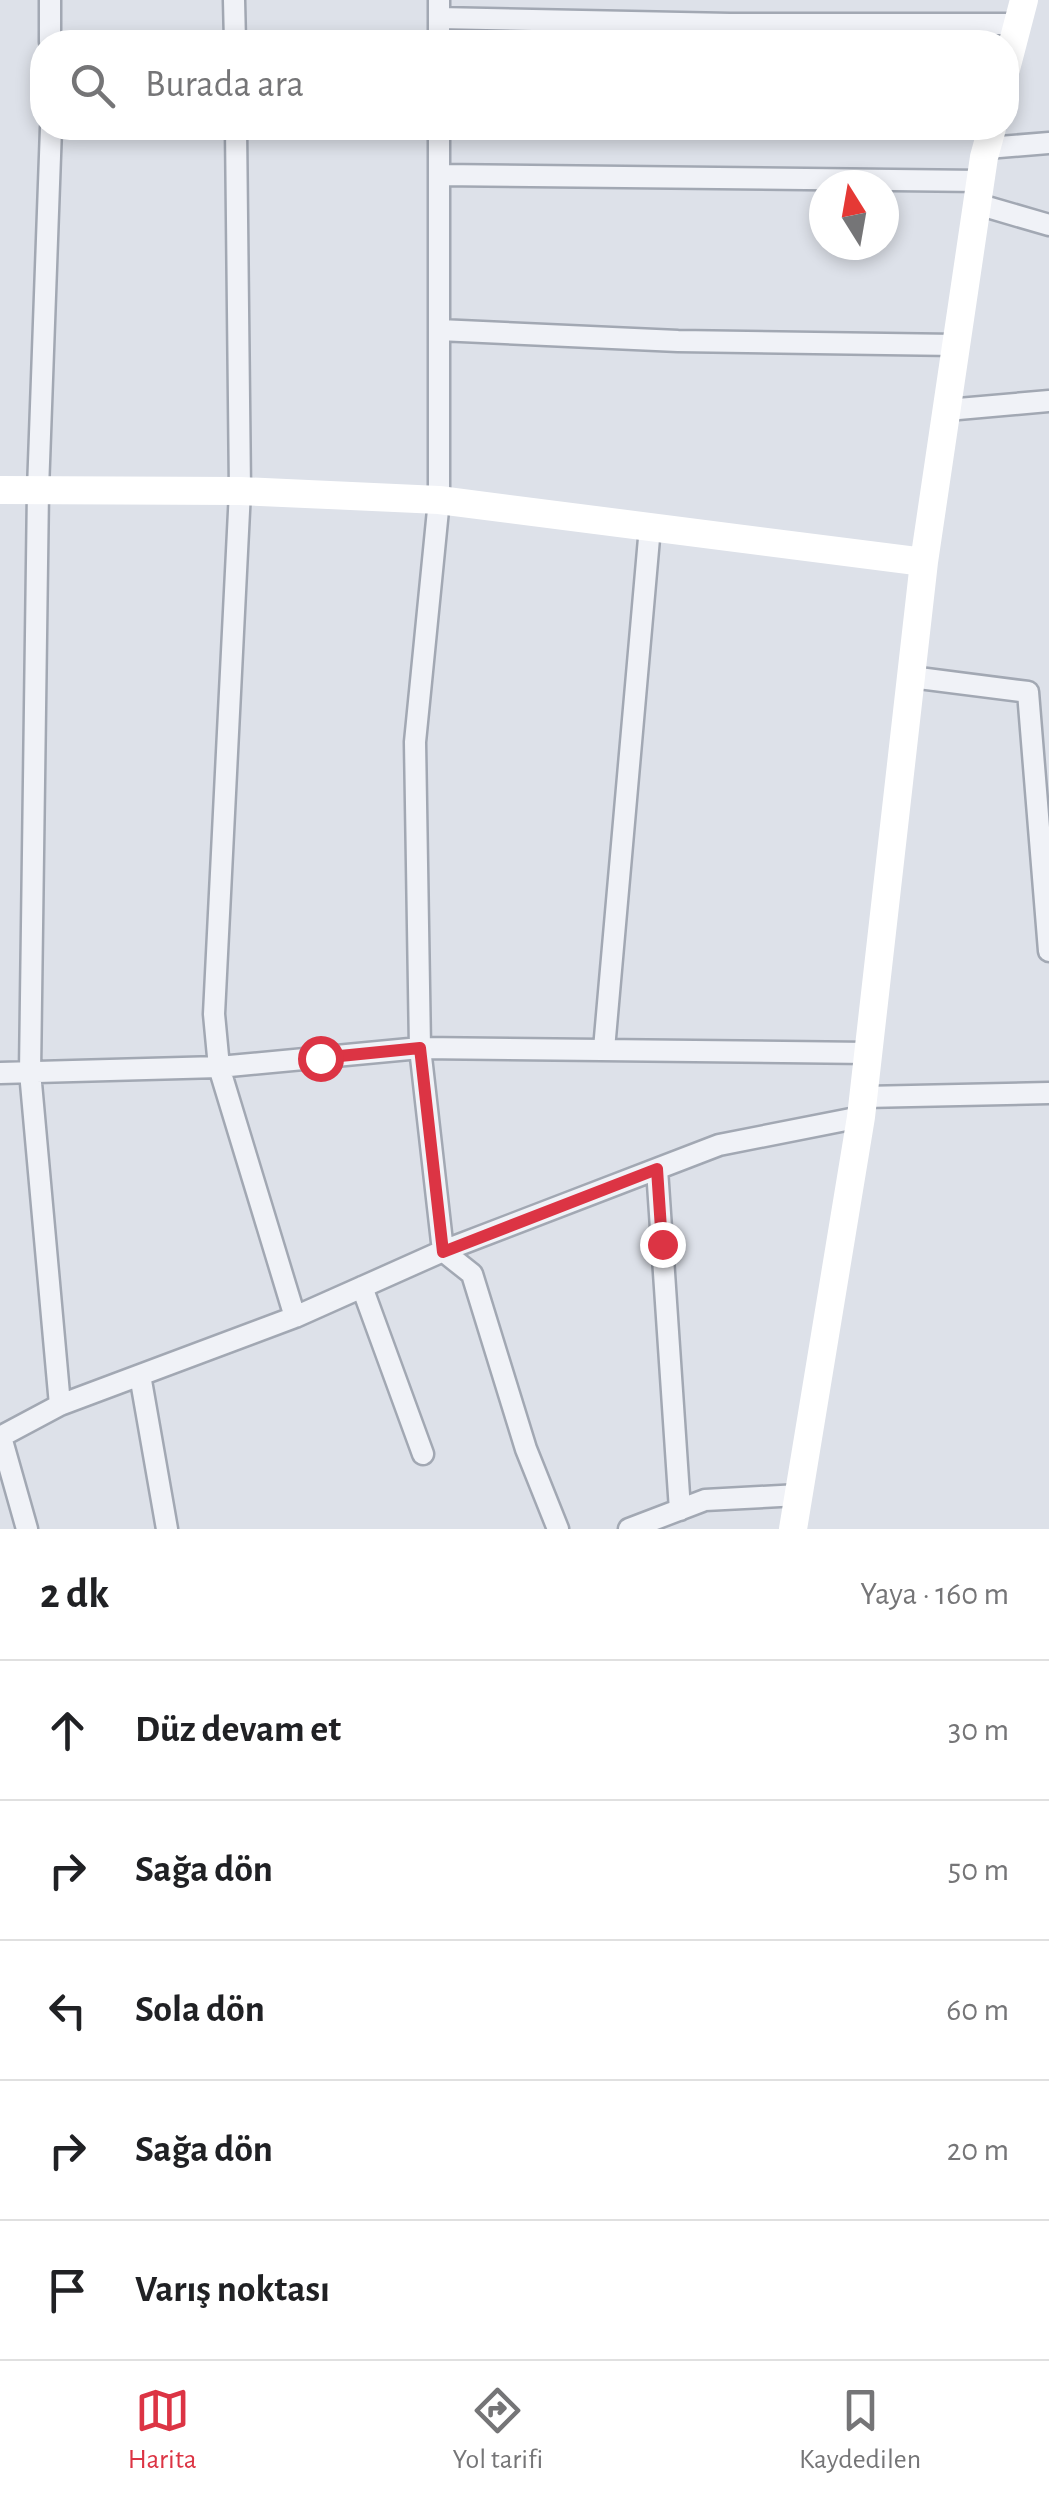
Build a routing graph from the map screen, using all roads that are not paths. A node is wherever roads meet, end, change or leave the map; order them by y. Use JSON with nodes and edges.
{"nodes":[{"id":1,"x":50,"y":0,"type":"edge"},
{"id":2,"x":234,"y":0,"type":"edge"},
{"id":3,"x":439,"y":9,"type":"edge"},
{"id":4,"x":1021,"y":12,"type":"edge"},
{"id":5,"x":50,"y":30,"type":"edge"},
{"id":6,"x":234,"y":30,"type":"edge"},
{"id":7,"x":51,"y":140,"type":"edge"},
{"id":8,"x":236,"y":140,"type":"edge"},
{"id":9,"x":439,"y":140,"type":"edge"},
{"id":10,"x":989,"y":140,"type":"edge"},
{"id":11,"x":1013,"y":140,"type":"edge"},
{"id":12,"x":1049,"y":143,"type":"edge"},
{"id":13,"x":439,"y":176,"type":"junction"},
{"id":14,"x":979,"y":192,"type":"junction"},
{"id":15,"x":1049,"y":225,"type":"edge"},
{"id":16,"x":439,"y":330,"type":"junction"},
{"id":17,"x":956,"y":345,"type":"junction"},
{"id":18,"x":1049,"y":402,"type":"edge"},
{"id":19,"x":947,"y":410,"type":"junction"},
{"id":20,"x":0,"y":490,"type":"edge"},
{"id":21,"x":38,"y":490,"type":"junction"},
{"id":22,"x":240,"y":491,"type":"junction"},
{"id":23,"x":439,"y":500,"type":"junction"},
{"id":24,"x":650,"y":527,"type":"junction"},
{"id":25,"x":924,"y":562,"type":"junction"},
{"id":26,"x":912,"y":678,"type":"junction"},
{"id":27,"x":1049,"y":951,"type":"edge"},
{"id":28,"x":420,"y":1048,"type":"junction"},
{"id":29,"x":604,"y":1049,"type":"junction"},
{"id":30,"x":869,"y":1053,"type":"junction"},
{"id":31,"x":218,"y":1068,"type":"junction"},
{"id":32,"x":30,"y":1072,"type":"junction"},
{"id":33,"x":0,"y":1073,"type":"edge"},
{"id":34,"x":1049,"y":1092,"type":"edge"},
{"id":35,"x":862,"y":1107,"type":"junction"},
{"id":36,"x":657,"y":1169,"type":"junction"},
{"id":37,"x":443,"y":1252,"type":"junction"},
{"id":38,"x":362,"y":1287,"type":"junction"},
{"id":39,"x":295,"y":1317,"type":"junction"},
{"id":40,"x":140,"y":1376,"type":"junction"},
{"id":41,"x":60,"y":1405,"type":"junction"},
{"id":42,"x":0,"y":1437,"type":"edge"},
{"id":43,"x":422,"y":1454,"type":"dead end"},
{"id":44,"x":799,"y":1495,"type":"junction"},
{"id":45,"x":680,"y":1510,"type":"junction"},
{"id":46,"x":28,"y":1529,"type":"edge"},
{"id":47,"x":167,"y":1529,"type":"edge"},
{"id":48,"x":558,"y":1529,"type":"edge"},
{"id":49,"x":629,"y":1529,"type":"edge"},
{"id":50,"x":793,"y":1529,"type":"edge"}],
"edges":[{"from":1,"to":5,"type":"street"},
{"from":2,"to":6,"type":"street"},
{"from":3,"to":4,"type":"street"},
{"from":7,"to":21,"type":"street"},
{"from":8,"to":22,"type":"street"},
{"from":9,"to":13,"type":"street"},
{"from":10,"to":14,"type":"main road"},
{"from":11,"to":12,"type":"street"},
{"from":13,"to":14,"type":"street"},
{"from":13,"to":16,"type":"street"},
{"from":14,"to":15,"type":"street"},
{"from":14,"to":17,"type":"main road"},
{"from":16,"to":17,"type":"street"},
{"from":16,"to":23,"type":"street"},
{"from":17,"to":19,"type":"main road"},
{"from":18,"to":19,"type":"street"},
{"from":19,"to":25,"type":"main road"},
{"from":20,"to":21,"type":"main road"},
{"from":21,"to":22,"type":"main road"},
{"from":21,"to":32,"type":"street"},
{"from":22,"to":23,"type":"main road"},
{"from":22,"to":31,"type":"street"},
{"from":23,"to":24,"type":"main road"},
{"from":23,"to":28,"type":"street"},
{"from":24,"to":25,"type":"main road"},
{"from":24,"to":29,"type":"street"},
{"from":25,"to":26,"type":"main road"},
{"from":26,"to":27,"type":"street"},
{"from":26,"to":30,"type":"main road"},
{"from":28,"to":29,"type":"street"},
{"from":28,"to":31,"type":"street"},
{"from":28,"to":37,"type":"street"},
{"from":29,"to":30,"type":"street"},
{"from":30,"to":35,"type":"main road"},
{"from":31,"to":32,"type":"street"},
{"from":31,"to":39,"type":"street"},
{"from":32,"to":33,"type":"street"},
{"from":32,"to":41,"type":"street"},
{"from":34,"to":35,"type":"street"},
{"from":35,"to":36,"type":"street"},
{"from":35,"to":44,"type":"main road"},
{"from":36,"to":37,"type":"street"},
{"from":36,"to":45,"type":"street"},
{"from":37,"to":38,"type":"street"},
{"from":37,"to":48,"type":"street"},
{"from":38,"to":39,"type":"street"},
{"from":38,"to":43,"type":"street"},
{"from":39,"to":40,"type":"street"},
{"from":40,"to":41,"type":"street"},
{"from":40,"to":47,"type":"street"},
{"from":41,"to":42,"type":"street"},
{"from":42,"to":46,"type":"street"},
{"from":44,"to":45,"type":"street"},
{"from":44,"to":50,"type":"main road"},
{"from":45,"to":49,"type":"street"}]}
